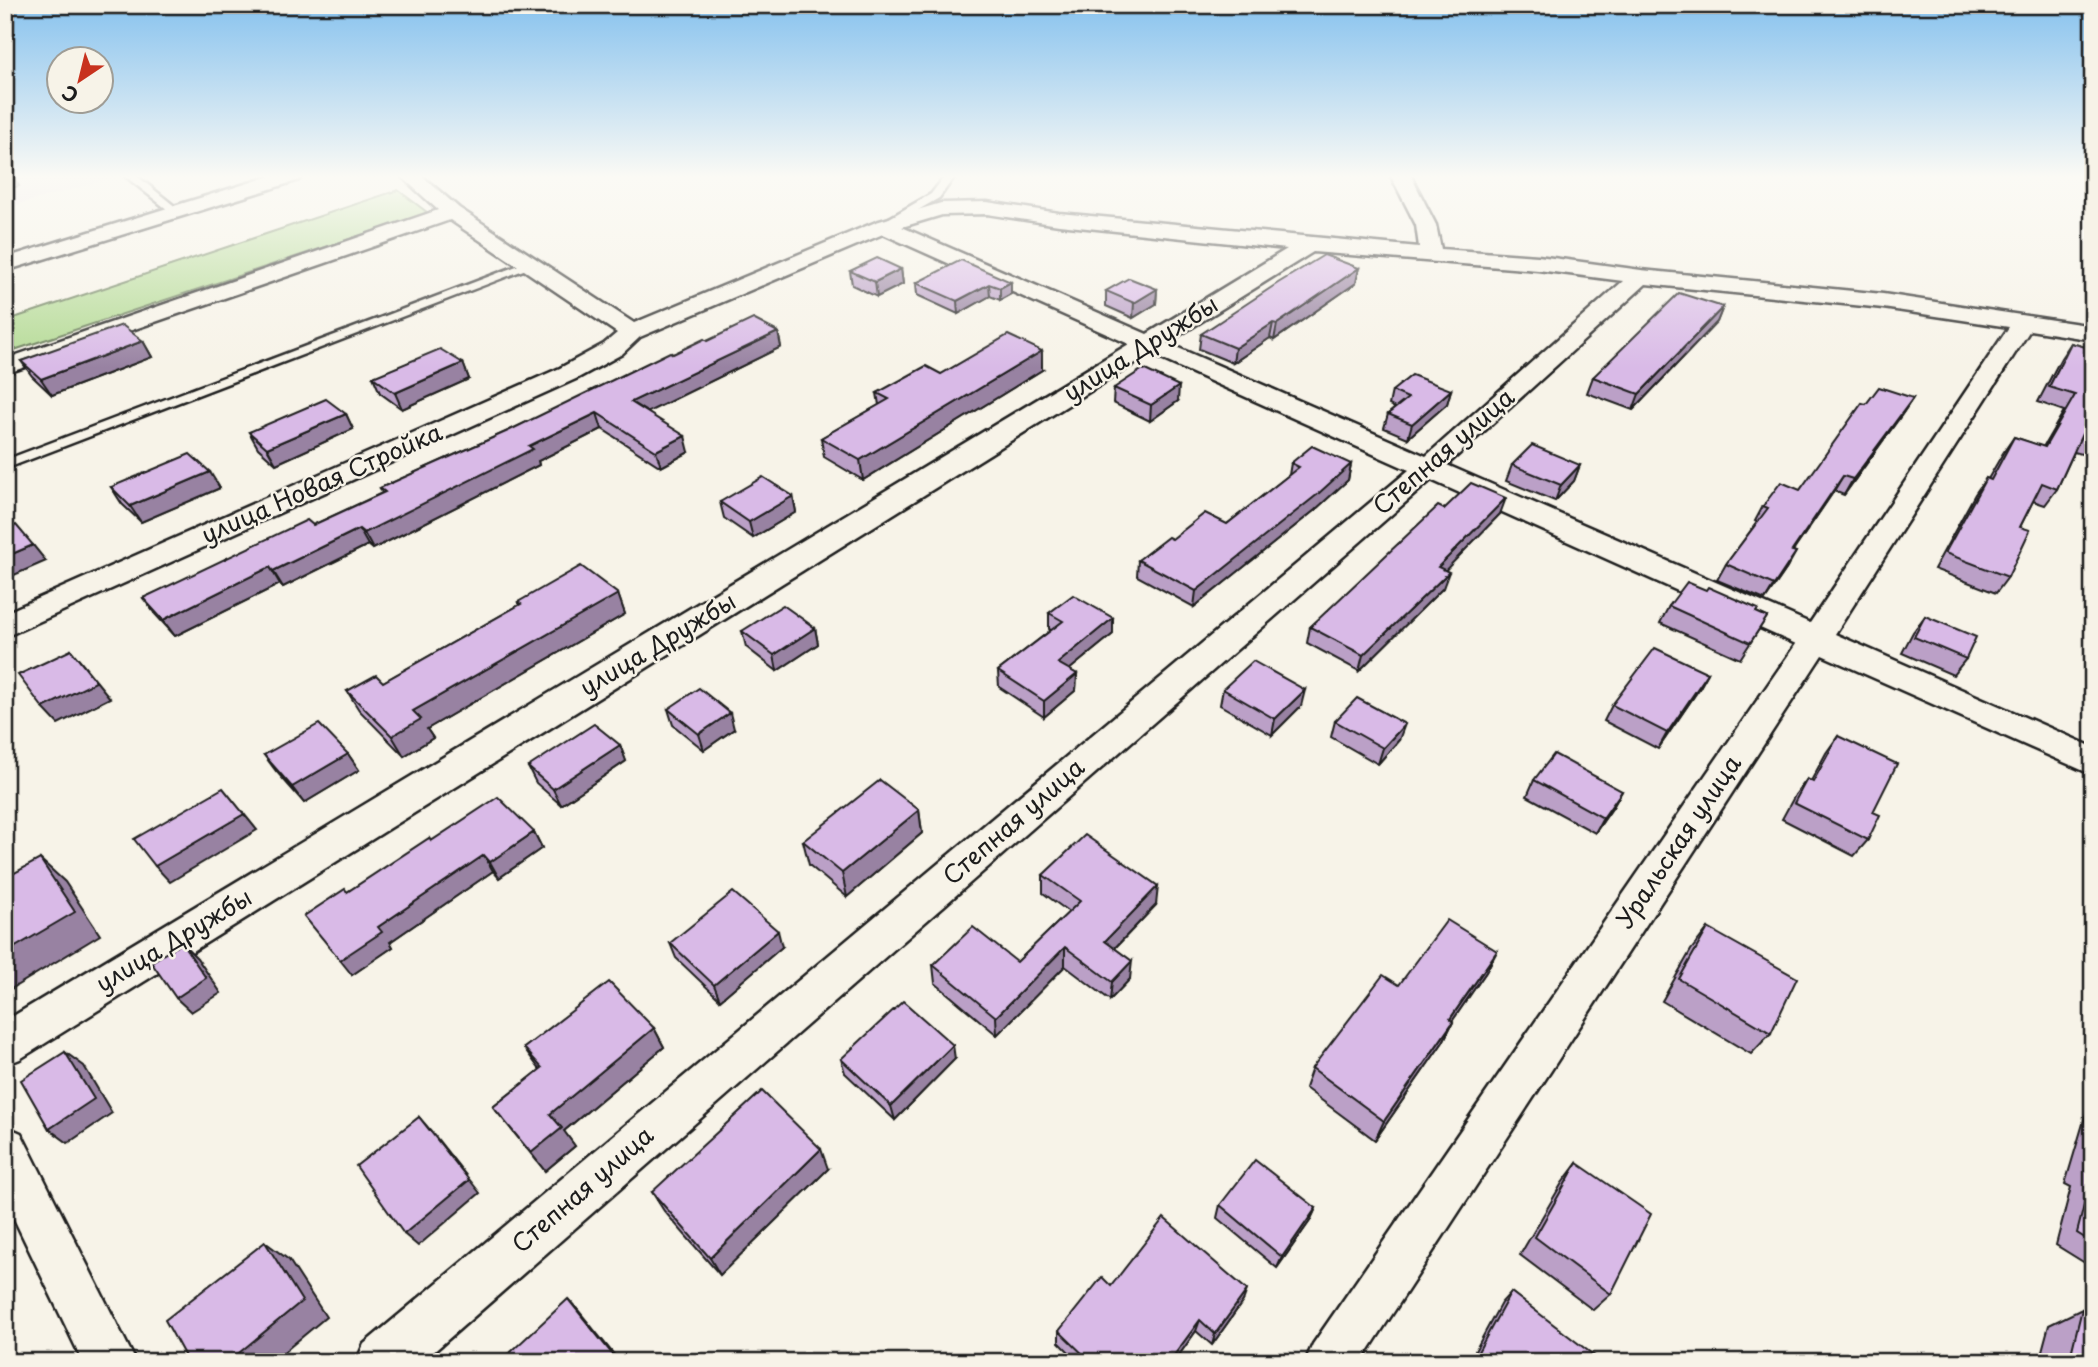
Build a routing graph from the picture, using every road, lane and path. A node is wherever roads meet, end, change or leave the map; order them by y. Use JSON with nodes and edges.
{"nodes":[{"id":1,"x":87,"y":240,"type":"edge"},
{"id":2,"x":372,"y":240,"type":"edge"},
{"id":3,"x":494,"y":240,"type":"edge"},
{"id":4,"x":850,"y":240,"type":"edge"},
{"id":5,"x":914,"y":240,"type":"edge"},
{"id":6,"x":1260,"y":240,"type":"edge"},
{"id":7,"x":1429,"y":240,"type":"edge"},
{"id":8,"x":1310,"y":245,"type":"junction"},
{"id":9,"x":1431,"y":254,"type":"junction"},
{"id":10,"x":530,"y":264,"type":"junction"},
{"id":11,"x":5,"y":265,"type":"edge"},
{"id":12,"x":1640,"y":276,"type":"junction"},
{"id":13,"x":2024,"y":322,"type":"junction"},
{"id":14,"x":632,"y":332,"type":"junction"},
{"id":15,"x":2093,"y":333,"type":"edge"},
{"id":16,"x":1150,"y":343,"type":"junction"},
{"id":17,"x":5,"y":368,"type":"edge"},
{"id":18,"x":5,"y":466,"type":"edge"},
{"id":19,"x":1429,"y":467,"type":"junction"},
{"id":20,"x":5,"y":626,"type":"edge"},
{"id":21,"x":1816,"y":639,"type":"junction"},
{"id":22,"x":2093,"y":762,"type":"edge"},
{"id":23,"x":5,"y":1045,"type":"edge"},
{"id":24,"x":5,"y":1149,"type":"edge"},
{"id":25,"x":110,"y":1362,"type":"edge"},
{"id":26,"x":382,"y":1362,"type":"edge"},
{"id":27,"x":1331,"y":1362,"type":"edge"}],
"edges":[{"from":1,"to":11,"type":"street"},
{"from":2,"to":17,"type":"street"},
{"from":3,"to":10,"type":"street"},
{"from":4,"to":14,"type":"street","name":"улица Новая Стройка"},
{"from":5,"to":16,"type":"street"},
{"from":6,"to":8,"type":"street","name":"улица Новая Стройка"},
{"from":7,"to":9,"type":"street"},
{"from":8,"to":9,"type":"street","name":"улица Новая Стройка"},
{"from":8,"to":16,"type":"street","name":"улица Дружбы"},
{"from":9,"to":12,"type":"street","name":"улица Новая Стройка"},
{"from":10,"to":14,"type":"street"},
{"from":10,"to":18,"type":"lane"},
{"from":12,"to":13,"type":"street","name":"улица Новая Стройка"},
{"from":12,"to":19,"type":"street","name":"Степная улица"},
{"from":13,"to":15,"type":"street","name":"улица Новая Стройка"},
{"from":13,"to":21,"type":"street","name":"Уральская улица"},
{"from":14,"to":20,"type":"street","name":"улица Новая Стройка"},
{"from":16,"to":19,"type":"street"},
{"from":16,"to":23,"type":"street","name":"улица Дружбы"},
{"from":19,"to":21,"type":"street"},
{"from":19,"to":26,"type":"street","name":"Степная улица"},
{"from":21,"to":22,"type":"street"},
{"from":21,"to":27,"type":"street","name":"Уральская улица"},
{"from":24,"to":25,"type":"street"}]}
